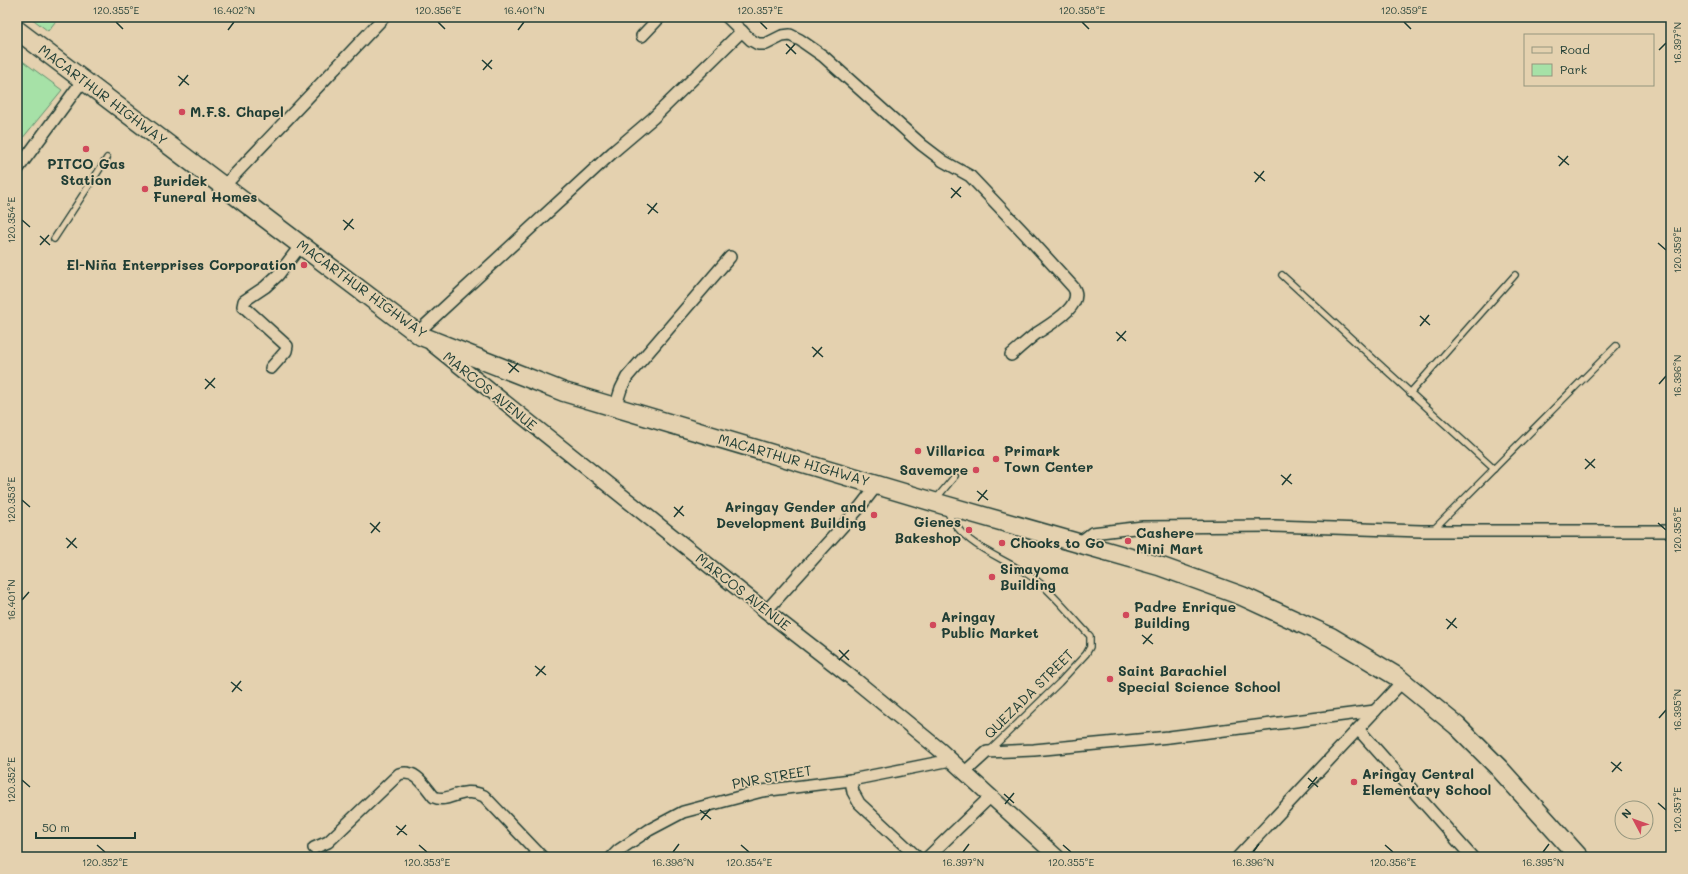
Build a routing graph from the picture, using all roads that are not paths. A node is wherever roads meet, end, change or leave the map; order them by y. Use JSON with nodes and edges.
{"nodes":[{"id":1,"x":384,"y":17,"type":"edge"},
{"id":2,"x":660,"y":17,"type":"edge"},
{"id":3,"x":727,"y":17,"type":"edge"},
{"id":4,"x":17,"y":30,"type":"edge"},
{"id":5,"x":742,"y":31,"type":"junction"},
{"id":6,"x":642,"y":36,"type":"dead end"},
{"id":7,"x":83,"y":80,"type":"junction"},
{"id":8,"x":107,"y":158,"type":"dead end"},
{"id":9,"x":17,"y":170,"type":"edge"},
{"id":10,"x":224,"y":186,"type":"junction"},
{"id":11,"x":54,"y":239,"type":"dead end"},
{"id":12,"x":301,"y":245,"type":"junction"},
{"id":13,"x":730,"y":257,"type":"dead end"},
{"id":14,"x":1282,"y":275,"type":"dead end"},
{"id":15,"x":1515,"y":275,"type":"dead end"},
{"id":16,"x":419,"y":334,"type":"junction"},
{"id":17,"x":1616,"y":346,"type":"dead end"},
{"id":18,"x":1011,"y":355,"type":"dead end"},
{"id":19,"x":271,"y":368,"type":"dead end"},
{"id":20,"x":1410,"y":392,"type":"junction"},
{"id":21,"x":615,"y":408,"type":"junction"},
{"id":22,"x":1494,"y":469,"type":"junction"},
{"id":23,"x":955,"y":476,"type":"dead end"},
{"id":24,"x":877,"y":485,"type":"junction"},
{"id":25,"x":939,"y":503,"type":"junction"},
{"id":26,"x":1432,"y":531,"type":"junction"},
{"id":27,"x":1671,"y":531,"type":"edge"},
{"id":28,"x":1079,"y":543,"type":"junction"},
{"id":29,"x":766,"y":611,"type":"junction"},
{"id":30,"x":1402,"y":682,"type":"junction"},
{"id":31,"x":1375,"y":711,"type":"junction"},
{"id":32,"x":1358,"y":729,"type":"junction"},
{"id":33,"x":987,"y":752,"type":"junction"},
{"id":34,"x":951,"y":760,"type":"junction"},
{"id":35,"x":965,"y":772,"type":"junction"},
{"id":36,"x":851,"y":780,"type":"junction"},
{"id":37,"x":991,"y":796,"type":"junction"},
{"id":38,"x":314,"y":848,"type":"dead end"},
{"id":39,"x":542,"y":857,"type":"edge"},
{"id":40,"x":612,"y":857,"type":"edge"},
{"id":41,"x":917,"y":857,"type":"edge"},
{"id":42,"x":928,"y":857,"type":"edge"},
{"id":43,"x":1058,"y":857,"type":"edge"},
{"id":44,"x":1238,"y":857,"type":"edge"},
{"id":45,"x":1472,"y":857,"type":"edge"},
{"id":46,"x":1579,"y":857,"type":"edge"}],
"edges":[{"from":1,"to":10,"type":"street"},
{"from":2,"to":6,"type":"street"},
{"from":3,"to":5,"type":"street"},
{"from":4,"to":7,"type":"highway","name":"MACARTHUR HIGHWAY"},
{"from":5,"to":16,"type":"street"},
{"from":5,"to":18,"type":"street"},
{"from":7,"to":9,"type":"street"},
{"from":7,"to":10,"type":"highway","name":"MACARTHUR HIGHWAY"},
{"from":8,"to":11,"type":"lane"},
{"from":10,"to":12,"type":"highway","name":"MACARTHUR HIGHWAY"},
{"from":12,"to":16,"type":"highway","name":"MACARTHUR HIGHWAY"},
{"from":12,"to":19,"type":"street"},
{"from":13,"to":21,"type":"street"},
{"from":14,"to":20,"type":"lane"},
{"from":15,"to":20,"type":"lane"},
{"from":16,"to":21,"type":"highway","name":"MACARTHUR HIGHWAY"},
{"from":16,"to":29,"type":"street","name":"MARCOS AVENUE"},
{"from":17,"to":22,"type":"lane"},
{"from":20,"to":22,"type":"lane"},
{"from":21,"to":24,"type":"highway","name":"MACARTHUR HIGHWAY"},
{"from":22,"to":26,"type":"lane"},
{"from":23,"to":25,"type":"lane"},
{"from":24,"to":25,"type":"highway","name":"MACARTHUR HIGHWAY"},
{"from":24,"to":29,"type":"street"},
{"from":25,"to":28,"type":"highway","name":"MACARTHUR HIGHWAY"},
{"from":25,"to":33,"type":"lane","name":"QUEZADA STREET"},
{"from":26,"to":27,"type":"street"},
{"from":26,"to":28,"type":"street"},
{"from":28,"to":30,"type":"highway","name":"MACARTHUR HIGHWAY"},
{"from":29,"to":34,"type":"street","name":"MARCOS AVENUE"},
{"from":30,"to":31,"type":"street"},
{"from":30,"to":46,"type":"highway","name":"MACARTHUR HIGHWAY"},
{"from":31,"to":32,"type":"street"},
{"from":31,"to":33,"type":"street"},
{"from":32,"to":44,"type":"street"},
{"from":32,"to":45,"type":"street"},
{"from":33,"to":35,"type":"street"},
{"from":34,"to":35,"type":"street","name":"MARCOS AVENUE"},
{"from":34,"to":36,"type":"street","name":"PNR STREET"},
{"from":35,"to":37,"type":"street","name":"MARCOS AVENUE"},
{"from":36,"to":40,"type":"street","name":"PNR STREET"},
{"from":36,"to":41,"type":"street"},
{"from":37,"to":42,"type":"street"},
{"from":37,"to":43,"type":"street","name":"MARCOS AVENUE"},
{"from":38,"to":39,"type":"street"}]}
